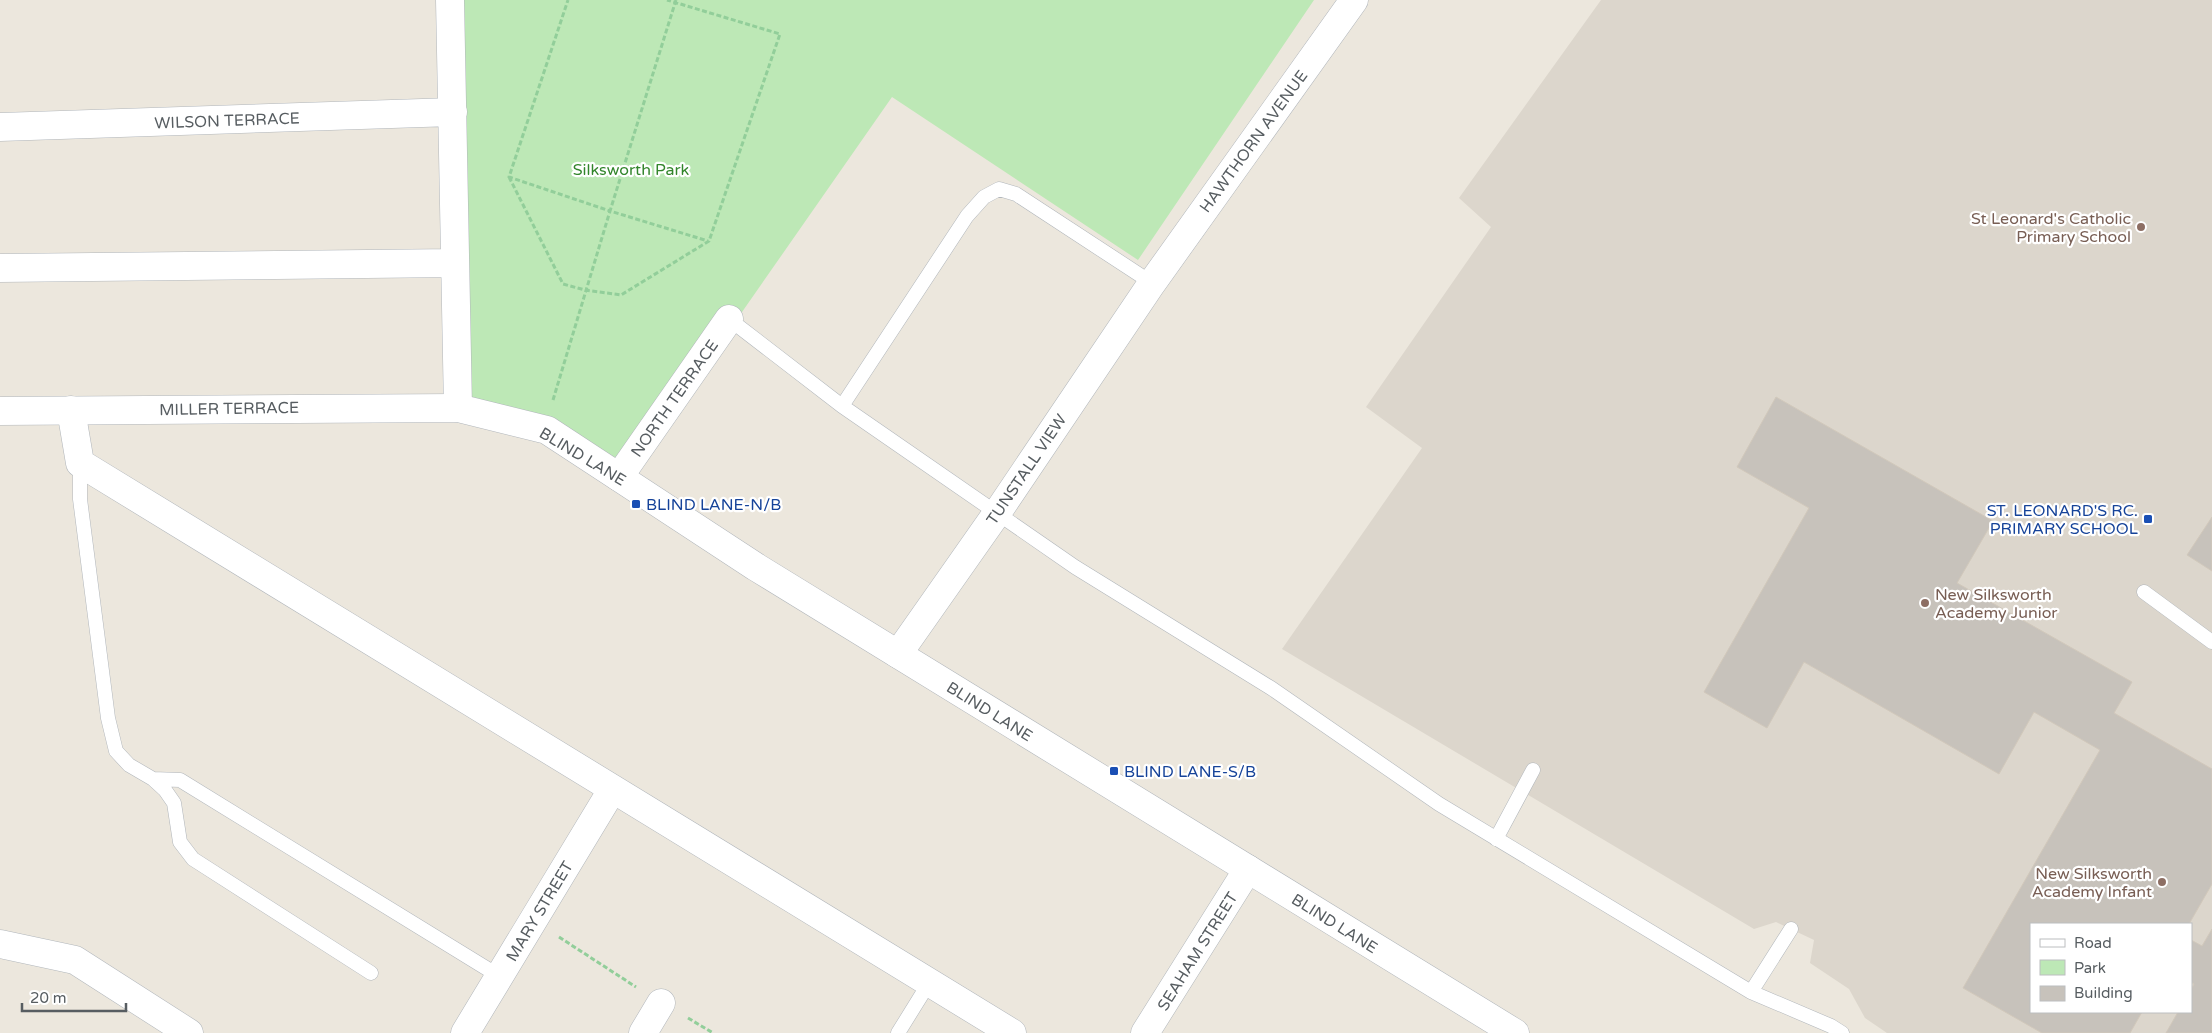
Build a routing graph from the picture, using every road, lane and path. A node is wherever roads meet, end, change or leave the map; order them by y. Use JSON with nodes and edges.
{"nodes":[{"id":1,"x":450,"y":0,"type":"edge"},
{"id":2,"x":568,"y":0,"type":"edge"},
{"id":3,"x":668,"y":0,"type":"edge"},
{"id":4,"x":1354,"y":0,"type":"edge"},
{"id":5,"x":676,"y":1,"type":"edge"},
{"id":6,"x":453,"y":112,"type":"junction"},
{"id":7,"x":0,"y":127,"type":"edge"},
{"id":8,"x":509,"y":177,"type":"junction"},
{"id":9,"x":610,"y":211,"type":"junction"},
{"id":10,"x":709,"y":241,"type":"junction"},
{"id":11,"x":455,"y":264,"type":"junction"},
{"id":12,"x":0,"y":268,"type":"edge"},
{"id":13,"x":1152,"y":283,"type":"junction"},
{"id":14,"x":585,"y":290,"type":"junction"},
{"id":15,"x":729,"y":319,"type":"joint"},
{"id":16,"x":842,"y":406,"type":"junction"},
{"id":17,"x":458,"y":408,"type":"junction"},
{"id":18,"x":71,"y":410,"type":"junction"},
{"id":19,"x":0,"y":411,"type":"edge"},
{"id":20,"x":547,"y":430,"type":"junction"},
{"id":21,"x":80,"y":463,"type":"junction"},
{"id":22,"x":619,"y":477,"type":"junction"},
{"id":23,"x":997,"y":513,"type":"junction"},
{"id":24,"x":2144,"y":592,"type":"dead end"},
{"id":25,"x":2212,"y":642,"type":"edge"},
{"id":26,"x":898,"y":654,"type":"junction"},
{"id":27,"x":1533,"y":770,"type":"dead end"},
{"id":28,"x":153,"y":779,"type":"junction"},
{"id":29,"x":612,"y":790,"type":"junction"},
{"id":30,"x":1496,"y":839,"type":"junction"},
{"id":31,"x":1248,"y":870,"type":"junction"},
{"id":32,"x":534,"y":920,"type":"junction"},
{"id":33,"x":1791,"y":929,"type":"dead end"},
{"id":34,"x":0,"y":944,"type":"edge"},
{"id":35,"x":371,"y":973,"type":"dead end"},
{"id":36,"x":499,"y":976,"type":"junction"},
{"id":37,"x":929,"y":983,"type":"junction"},
{"id":38,"x":1751,"y":992,"type":"junction"},
{"id":39,"x":661,"y":1003,"type":"junction"},
{"id":40,"x":1833,"y":1031,"type":"edge"},
{"id":41,"x":189,"y":1033,"type":"edge"},
{"id":42,"x":465,"y":1033,"type":"edge"},
{"id":43,"x":643,"y":1033,"type":"edge"},
{"id":44,"x":713,"y":1033,"type":"edge"},
{"id":45,"x":898,"y":1033,"type":"edge"},
{"id":46,"x":1012,"y":1033,"type":"edge"},
{"id":47,"x":1145,"y":1033,"type":"edge"},
{"id":48,"x":1515,"y":1033,"type":"edge"}],
"edges":[{"from":1,"to":6,"type":"street"},
{"from":2,"to":8,"type":"path"},
{"from":3,"to":5,"type":"path"},
{"from":4,"to":13,"type":"street","name":"HAWTHORN AVENUE"},
{"from":5,"to":9,"type":"path"},
{"from":5,"to":10,"type":"path"},
{"from":6,"to":7,"type":"street","name":"WILSON TERRACE"},
{"from":6,"to":11,"type":"street"},
{"from":8,"to":9,"type":"path"},
{"from":8,"to":14,"type":"path"},
{"from":9,"to":10,"type":"path"},
{"from":9,"to":14,"type":"path"},
{"from":10,"to":14,"type":"path"},
{"from":11,"to":12,"type":"street"},
{"from":11,"to":17,"type":"street"},
{"from":13,"to":16,"type":"lane"},
{"from":13,"to":23,"type":"street","name":"TUNSTALL VIEW"},
{"from":14,"to":20,"type":"path"},
{"from":15,"to":16,"type":"lane"},
{"from":15,"to":22,"type":"street","name":"NORTH TERRACE"},
{"from":16,"to":23,"type":"lane"},
{"from":17,"to":18,"type":"street","name":"MILLER TERRACE"},
{"from":17,"to":20,"type":"street","name":"BLIND LANE"},
{"from":18,"to":19,"type":"street","name":"MILLER TERRACE"},
{"from":18,"to":21,"type":"street"},
{"from":20,"to":22,"type":"street","name":"BLIND LANE"},
{"from":21,"to":28,"type":"lane"},
{"from":21,"to":29,"type":"street"},
{"from":22,"to":26,"type":"street","name":"BLIND LANE"},
{"from":23,"to":26,"type":"street","name":"TUNSTALL VIEW"},
{"from":23,"to":30,"type":"lane"},
{"from":24,"to":25,"type":"lane"},
{"from":26,"to":31,"type":"street","name":"BLIND LANE"},
{"from":27,"to":30,"type":"lane"},
{"from":28,"to":35,"type":"lane"},
{"from":28,"to":36,"type":"lane"},
{"from":29,"to":32,"type":"street","name":"MARY STREET"},
{"from":29,"to":37,"type":"street"},
{"from":30,"to":38,"type":"lane"},
{"from":31,"to":47,"type":"street","name":"SEAHAM STREET"},
{"from":31,"to":48,"type":"street","name":"BLIND LANE"},
{"from":32,"to":36,"type":"street","name":"MARY STREET"},
{"from":32,"to":39,"type":"path"},
{"from":33,"to":38,"type":"lane"},
{"from":34,"to":41,"type":"street"},
{"from":36,"to":42,"type":"street","name":"MARY STREET"},
{"from":37,"to":45,"type":"lane"},
{"from":37,"to":46,"type":"street"},
{"from":38,"to":40,"type":"lane"},
{"from":39,"to":43,"type":"street"},
{"from":39,"to":44,"type":"path"}]}
